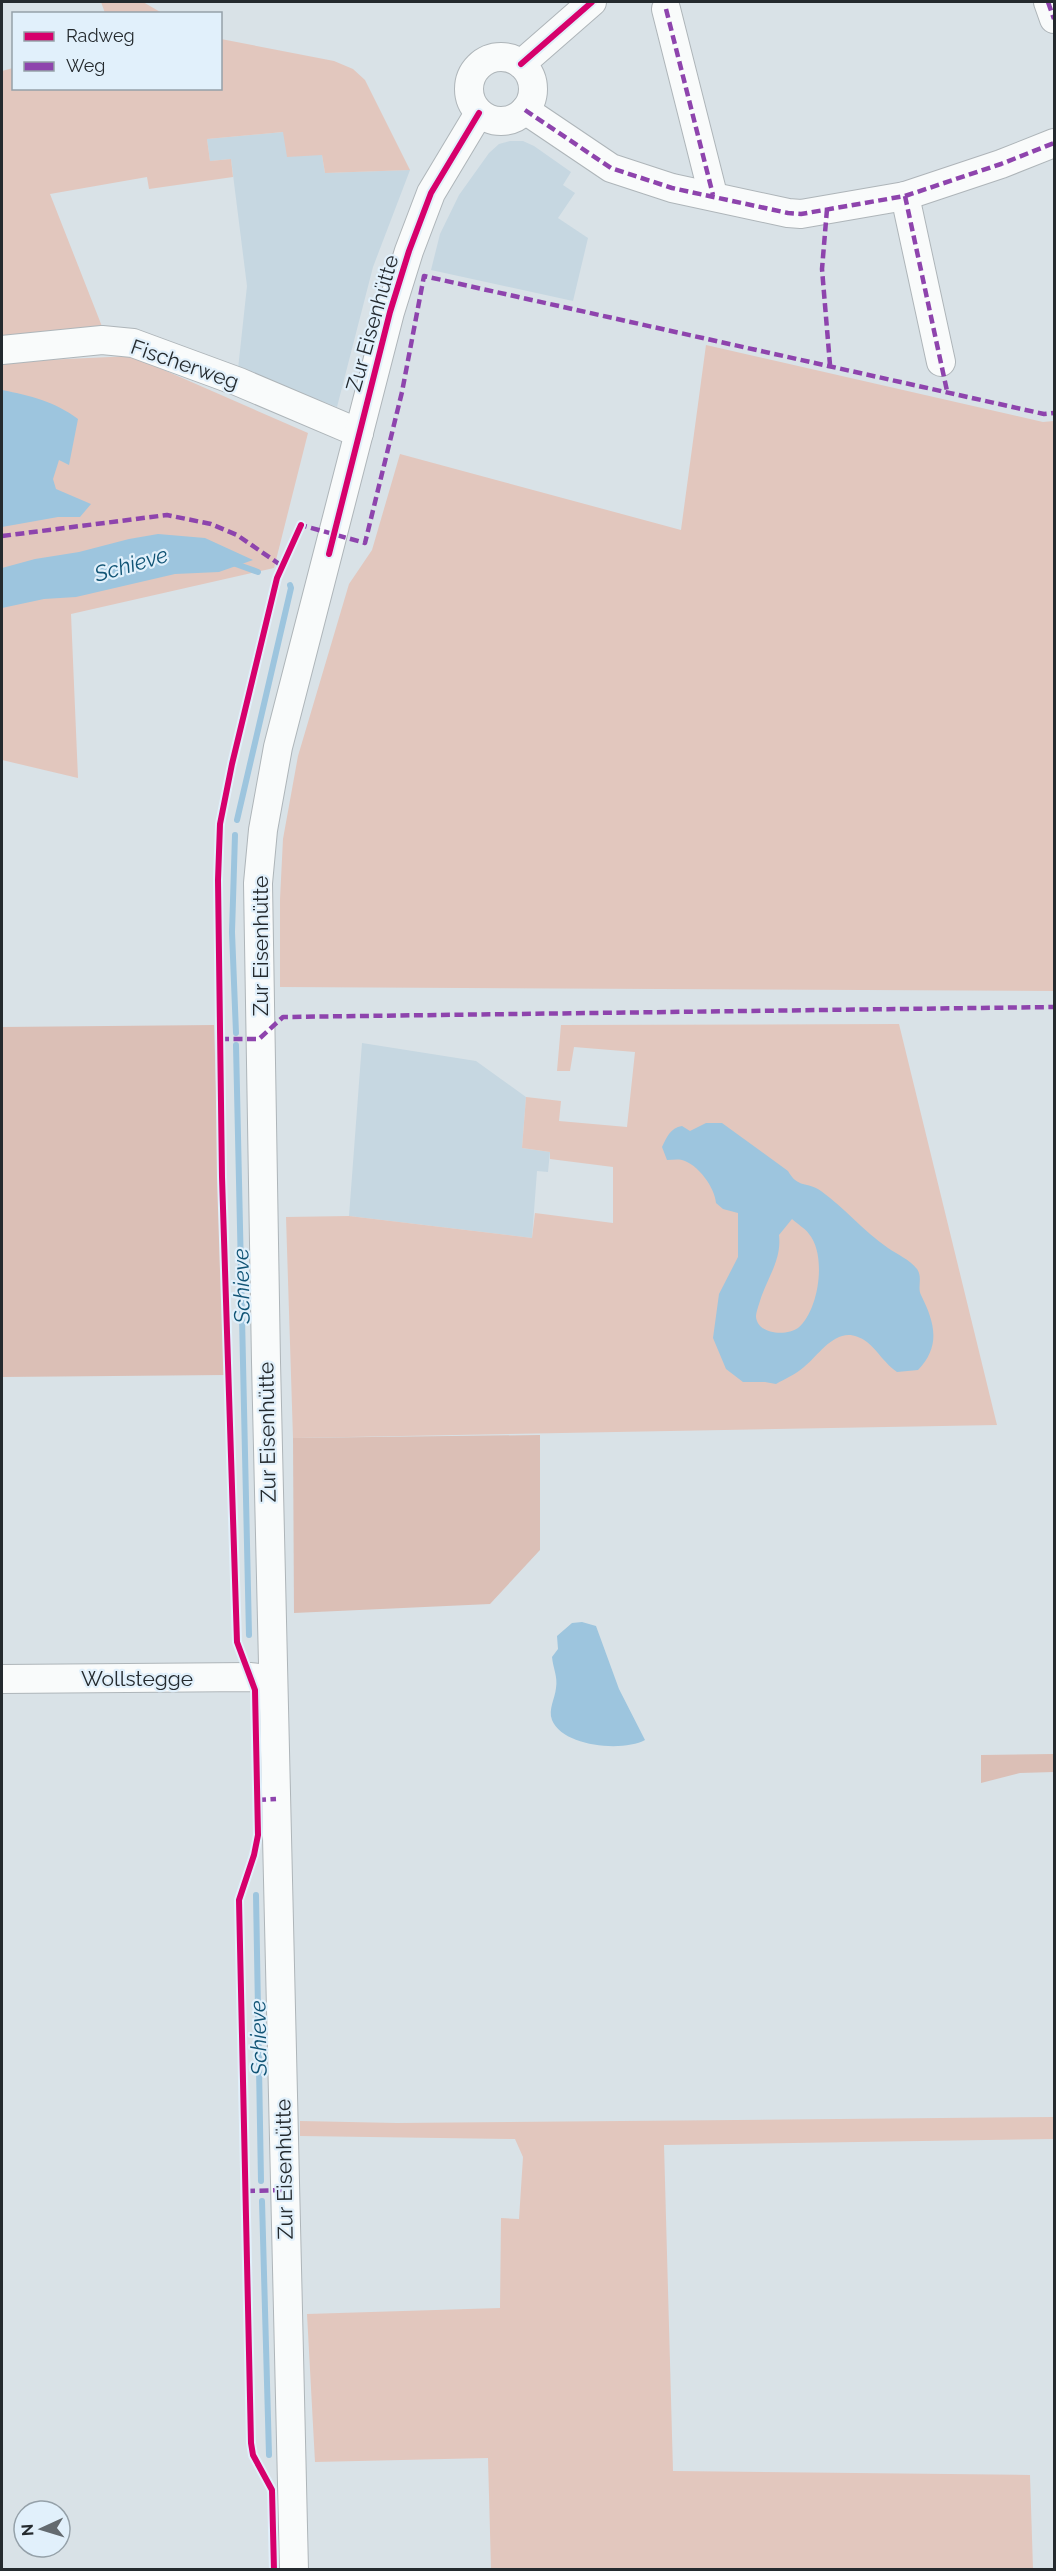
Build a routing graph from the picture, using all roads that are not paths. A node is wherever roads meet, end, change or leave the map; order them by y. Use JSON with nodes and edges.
{"nodes":[{"id":1,"x":592,"y":2,"type":"edge"},
{"id":2,"x":1048,"y":2,"type":"edge"},
{"id":3,"x":666,"y":9,"type":"dead end"},
{"id":4,"x":1054,"y":19,"type":"edge"},
{"id":5,"x":521,"y":64,"type":"junction"},
{"id":6,"x":525,"y":110,"type":"junction"},
{"id":7,"x":479,"y":113,"type":"junction"},
{"id":8,"x":1054,"y":143,"type":"edge"},
{"id":9,"x":713,"y":195,"type":"junction"},
{"id":10,"x":905,"y":196,"type":"junction"},
{"id":11,"x":2,"y":350,"type":"edge"},
{"id":12,"x":941,"y":362,"type":"dead end"},
{"id":13,"x":359,"y":433,"type":"junction"},
{"id":14,"x":2,"y":1678,"type":"edge"},
{"id":15,"x":273,"y":1680,"type":"junction"},
{"id":16,"x":294,"y":2570,"type":"edge"}],
"edges":[{"from":1,"to":5,"type":"street"},
{"from":2,"to":4,"type":"street"},
{"from":3,"to":9,"type":"street"},
{"from":5,"to":6,"type":"street"},
{"from":5,"to":7,"type":"street"},
{"from":6,"to":7,"type":"street"},
{"from":6,"to":9,"type":"street"},
{"from":7,"to":13,"type":"street","name":"Zur Eisenhütte"},
{"from":8,"to":10,"type":"street"},
{"from":9,"to":10,"type":"street"},
{"from":10,"to":12,"type":"street"},
{"from":11,"to":13,"type":"street","name":"Fischerweg"},
{"from":13,"to":15,"type":"street","name":"Zur Eisenhütte"},
{"from":14,"to":15,"type":"street","name":"Wollstegge"},
{"from":15,"to":16,"type":"street","name":"Zur Eisenhütte"}]}
